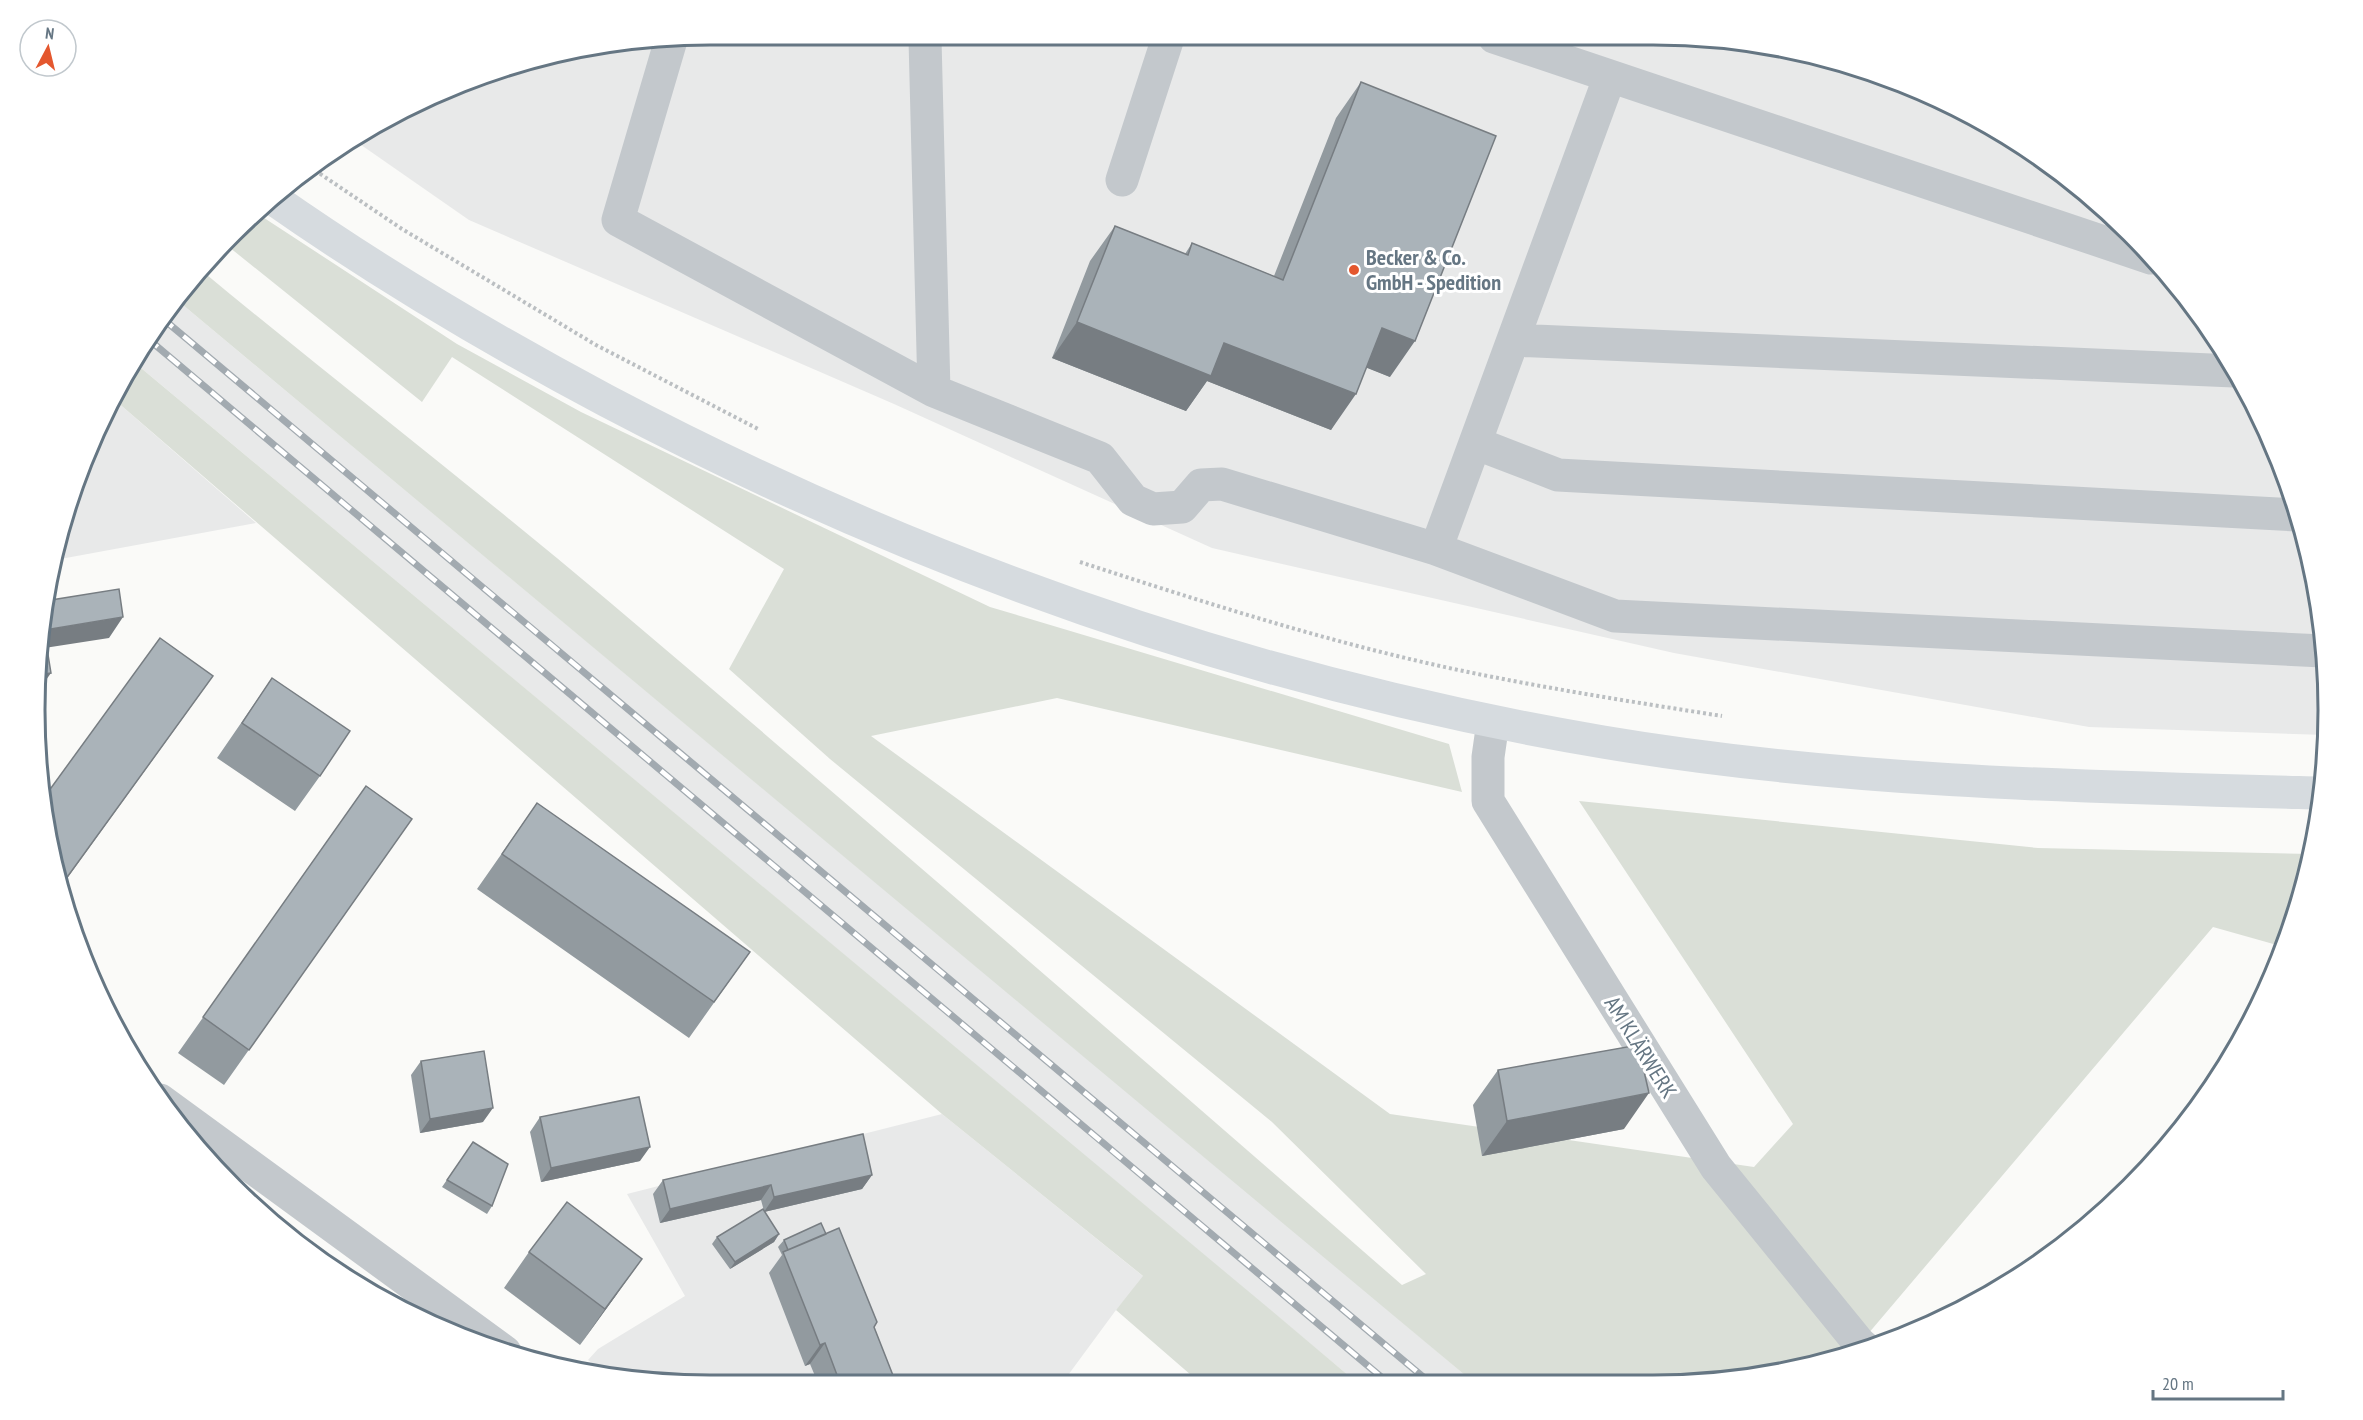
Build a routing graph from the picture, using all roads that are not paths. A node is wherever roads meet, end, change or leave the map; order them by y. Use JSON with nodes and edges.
{"nodes":[{"id":1,"x":925,"y":45,"type":"edge"},
{"id":2,"x":1166,"y":45,"type":"edge"},
{"id":3,"x":1518,"y":45,"type":"edge"},
{"id":4,"x":668,"y":46,"type":"edge"},
{"id":5,"x":1610,"y":76,"type":"junction"},
{"id":6,"x":1122,"y":180,"type":"dead end"},
{"id":7,"x":280,"y":203,"type":"edge"},
{"id":8,"x":2135,"y":253,"type":"edge"},
{"id":9,"x":1513,"y":340,"type":"junction"},
{"id":10,"x":2224,"y":371,"type":"edge"},
{"id":11,"x":934,"y":391,"type":"junction"},
{"id":12,"x":1475,"y":443,"type":"junction"},
{"id":13,"x":2288,"y":515,"type":"edge"},
{"id":14,"x":1436,"y":549,"type":"junction"},
{"id":15,"x":2315,"y":651,"type":"edge"},
{"id":16,"x":1493,"y":722,"type":"junction"},
{"id":17,"x":2312,"y":793,"type":"edge"},
{"id":18,"x":184,"y":1118,"type":"edge"},
{"id":19,"x":480,"y":1333,"type":"edge"},
{"id":20,"x":1859,"y":1342,"type":"edge"}],
"edges":[{"from":1,"to":11,"type":"street"},
{"from":2,"to":6,"type":"street"},
{"from":3,"to":5,"type":"street"},
{"from":4,"to":11,"type":"street"},
{"from":5,"to":8,"type":"street"},
{"from":5,"to":9,"type":"street"},
{"from":7,"to":16,"type":"main road"},
{"from":9,"to":10,"type":"street"},
{"from":9,"to":12,"type":"street"},
{"from":11,"to":14,"type":"street"},
{"from":12,"to":13,"type":"street"},
{"from":12,"to":14,"type":"street"},
{"from":14,"to":15,"type":"street"},
{"from":16,"to":17,"type":"main road"},
{"from":16,"to":20,"type":"street","name":"AM KLÄRWERK"},
{"from":18,"to":19,"type":"street"}]}
